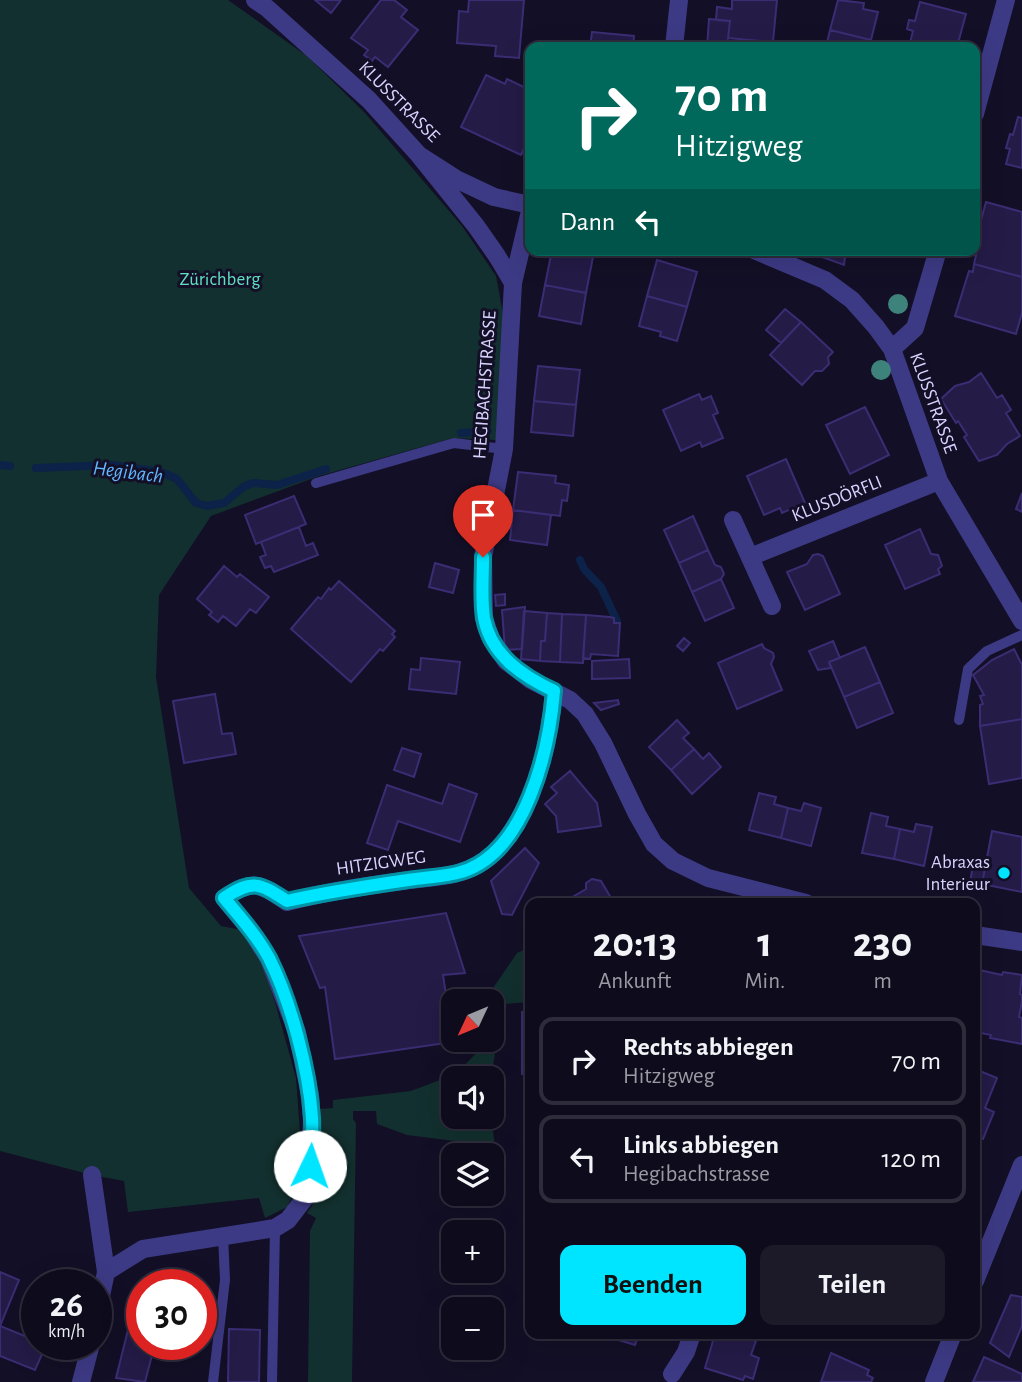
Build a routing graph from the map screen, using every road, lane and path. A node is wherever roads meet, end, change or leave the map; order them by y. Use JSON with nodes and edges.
{"nodes":[{"id":1,"x":679,"y":0,"type":"edge"},
{"id":2,"x":1006,"y":0,"type":"edge"},
{"id":3,"x":264,"y":3,"type":"edge"},
{"id":4,"x":675,"y":42,"type":"edge"},
{"id":5,"x":980,"y":96,"type":"edge"},
{"id":6,"x":419,"y":155,"type":"junction"},
{"id":7,"x":525,"y":204,"type":"edge"},
{"id":8,"x":525,"y":232,"type":"edge"},
{"id":9,"x":768,"y":256,"type":"edge"},
{"id":10,"x":936,"y":256,"type":"edge"},
{"id":11,"x":513,"y":284,"type":"junction"},
{"id":12,"x":892,"y":349,"type":"junction"},
{"id":13,"x":504,"y":449,"type":"junction"},
{"id":14,"x":939,"y":481,"type":"junction"},
{"id":15,"x":316,"y":483,"type":"dead end"},
{"id":16,"x":733,"y":520,"type":"dead end"},
{"id":17,"x":750,"y":557,"type":"junction"},
{"id":18,"x":772,"y":606,"type":"dead end"},
{"id":19,"x":1022,"y":621,"type":"edge"},
{"id":20,"x":1022,"y":635,"type":"edge"},
{"id":21,"x":554,"y":691,"type":"junction"},
{"id":22,"x":959,"y":720,"type":"dead end"},
{"id":23,"x":786,"y":898,"type":"edge"},
{"id":24,"x":980,"y":936,"type":"edge"},
{"id":25,"x":1022,"y":942,"type":"edge"},
{"id":26,"x":1022,"y":1165,"type":"edge"},
{"id":27,"x":92,"y":1175,"type":"dead end"},
{"id":28,"x":275,"y":1228,"type":"junction"},
{"id":29,"x":223,"y":1235,"type":"junction"},
{"id":30,"x":106,"y":1269,"type":"edge"},
{"id":31,"x":111,"y":1269,"type":"edge"},
{"id":32,"x":980,"y":1269,"type":"edge"},
{"id":33,"x":690,"y":1339,"type":"edge"},
{"id":34,"x":951,"y":1339,"type":"edge"},
{"id":35,"x":87,"y":1360,"type":"edge"},
{"id":36,"x":672,"y":1374,"type":"dead end"},
{"id":37,"x":81,"y":1382,"type":"edge"},
{"id":38,"x":213,"y":1382,"type":"edge"},
{"id":39,"x":272,"y":1382,"type":"edge"},
{"id":40,"x":933,"y":1382,"type":"edge"}],
"edges":[{"from":1,"to":4,"type":"street"},
{"from":2,"to":5,"type":"street"},
{"from":3,"to":6,"type":"street","name":"KLUSSTRASSE"},
{"from":6,"to":7,"type":"street","name":"KLUSSTRASSE"},
{"from":6,"to":11,"type":"street"},
{"from":8,"to":11,"type":"street","name":"HEGIBACHSTRASSE"},
{"from":9,"to":12,"type":"street","name":"KLUSSTRASSE"},
{"from":10,"to":12,"type":"street"},
{"from":11,"to":13,"type":"street","name":"HEGIBACHSTRASSE"},
{"from":12,"to":14,"type":"street","name":"KLUSSTRASSE"},
{"from":13,"to":15,"type":"lane"},
{"from":13,"to":21,"type":"street","name":"HEGIBACHSTRASSE"},
{"from":14,"to":17,"type":"street","name":"KLUSDÖRFLI"},
{"from":14,"to":19,"type":"street","name":"KLUSSTRASSE"},
{"from":16,"to":17,"type":"street"},
{"from":17,"to":18,"type":"street"},
{"from":20,"to":22,"type":"lane"},
{"from":21,"to":23,"type":"street","name":"HEGIBACHSTRASSE"},
{"from":21,"to":28,"type":"street","name":"HITZIGWEG"},
{"from":24,"to":25,"type":"street"},
{"from":26,"to":32,"type":"street"},
{"from":27,"to":30,"type":"street"},
{"from":28,"to":29,"type":"street"},
{"from":28,"to":39,"type":"lane"},
{"from":29,"to":31,"type":"street"},
{"from":29,"to":38,"type":"lane"},
{"from":33,"to":36,"type":"street"},
{"from":34,"to":40,"type":"street"},
{"from":35,"to":37,"type":"street"}]}
